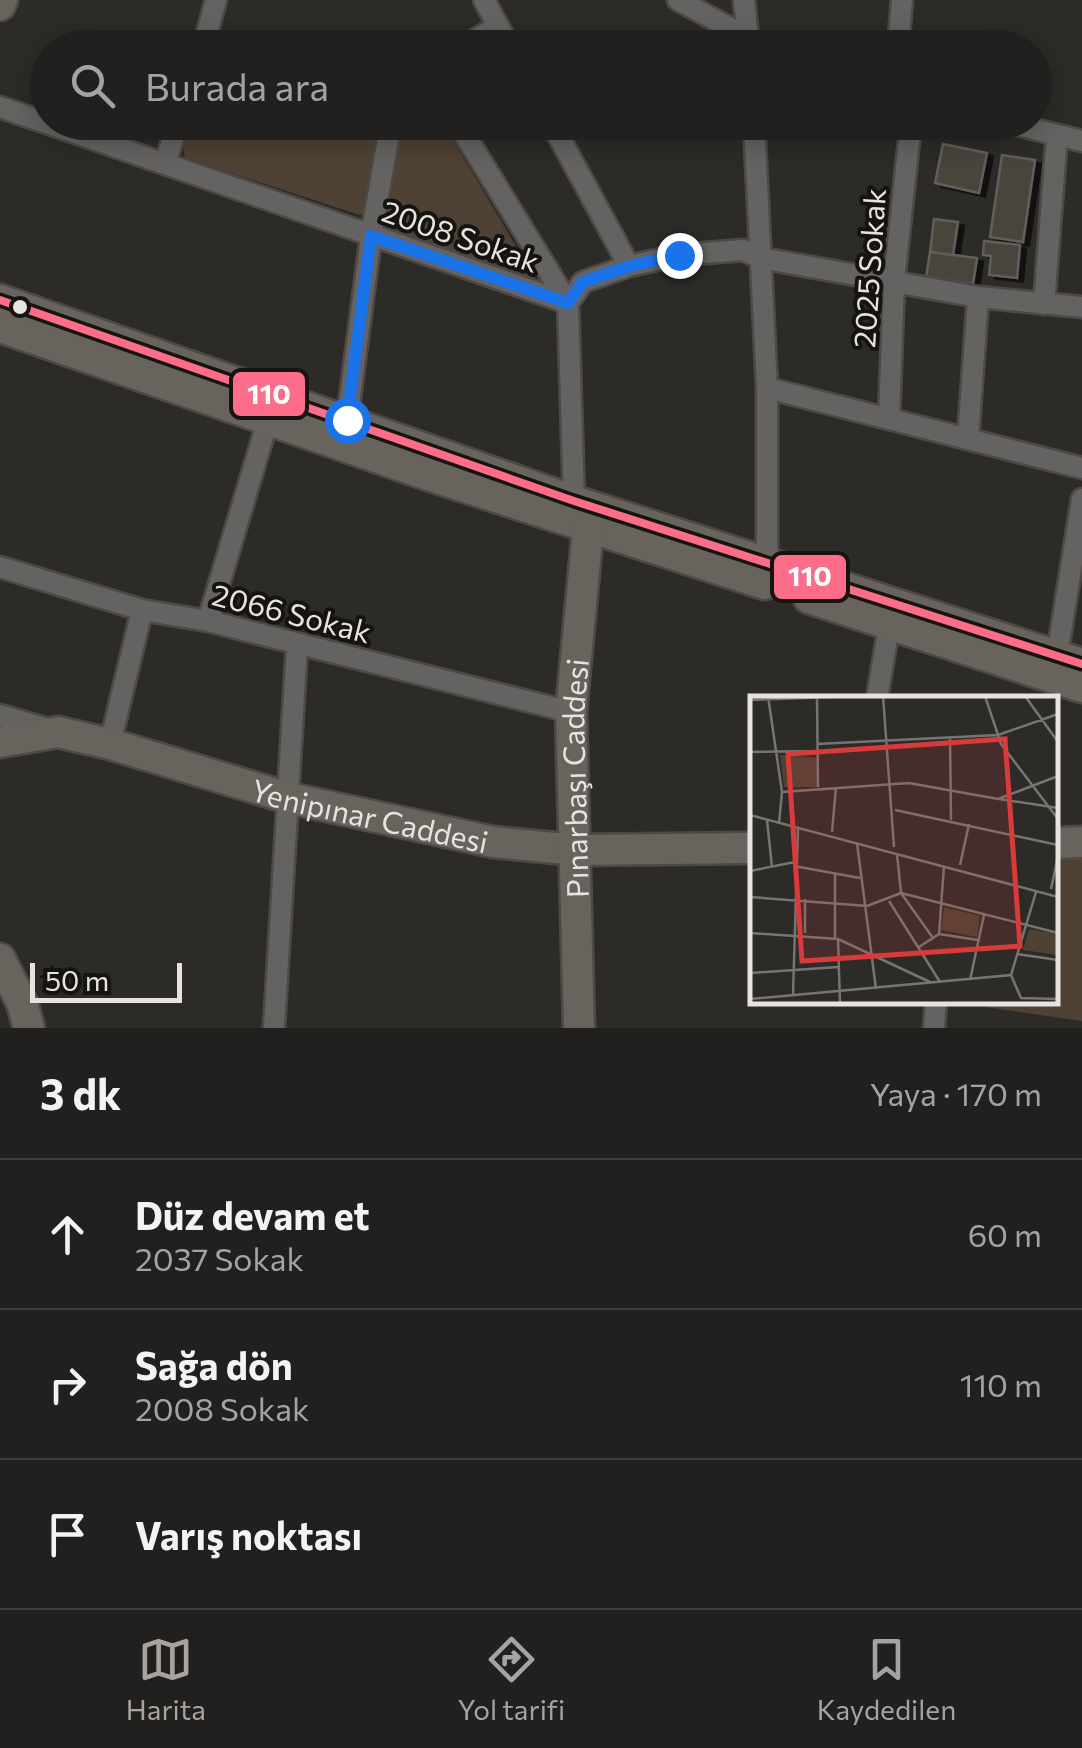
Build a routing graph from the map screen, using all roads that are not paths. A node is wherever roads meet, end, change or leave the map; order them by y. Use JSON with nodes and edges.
{"nodes":[{"id":1,"x":216,"y":0,"type":"edge"},
{"id":2,"x":678,"y":0,"type":"edge"},
{"id":3,"x":744,"y":0,"type":"edge"},
{"id":4,"x":902,"y":0,"type":"edge"},
{"id":5,"x":485,"y":1,"type":"edge"},
{"id":6,"x":498,"y":26,"type":"junction"},
{"id":7,"x":208,"y":30,"type":"edge"},
{"id":8,"x":491,"y":30,"type":"edge"},
{"id":9,"x":500,"y":30,"type":"edge"},
{"id":10,"x":729,"y":30,"type":"edge"},
{"id":11,"x":751,"y":30,"type":"edge"},
{"id":12,"x":900,"y":30,"type":"edge"},
{"id":13,"x":0,"y":107,"type":"edge"},
{"id":14,"x":30,"y":117,"type":"edge"},
{"id":15,"x":1052,"y":134,"type":"edge"},
{"id":16,"x":1058,"y":135,"type":"junction"},
{"id":17,"x":96,"y":140,"type":"edge"},
{"id":18,"x":172,"y":140,"type":"edge"},
{"id":19,"x":388,"y":140,"type":"edge"},
{"id":20,"x":468,"y":140,"type":"edge"},
{"id":21,"x":561,"y":140,"type":"edge"},
{"id":22,"x":755,"y":140,"type":"edge"},
{"id":23,"x":909,"y":140,"type":"edge"},
{"id":24,"x":1082,"y":141,"type":"edge"},
{"id":25,"x":165,"y":164,"type":"junction"},
{"id":26,"x":371,"y":236,"type":"junction"},
{"id":27,"x":762,"y":258,"type":"junction"},
{"id":28,"x":630,"y":266,"type":"junction"},
{"id":29,"x":894,"y":280,"type":"junction"},
{"id":30,"x":978,"y":297,"type":"junction"},
{"id":31,"x":0,"y":300,"type":"edge"},
{"id":32,"x":568,"y":303,"type":"junction"},
{"id":33,"x":1044,"y":304,"type":"junction"},
{"id":34,"x":1082,"y":307,"type":"edge"},
{"id":35,"x":0,"y":327,"type":"edge"},
{"id":36,"x":766,"y":388,"type":"junction"},
{"id":37,"x":889,"y":419,"type":"junction"},
{"id":38,"x":268,"y":420,"type":"junction"},
{"id":39,"x":347,"y":420,"type":"junction"},
{"id":40,"x":968,"y":439,"type":"junction"},
{"id":41,"x":1082,"y":468,"type":"edge"},
{"id":42,"x":1082,"y":499,"type":"edge"},
{"id":43,"x":574,"y":501,"type":"junction"},
{"id":44,"x":588,"y":529,"type":"junction"},
{"id":45,"x":767,"y":564,"type":"junction"},
{"id":46,"x":0,"y":566,"type":"edge"},
{"id":47,"x":142,"y":610,"type":"junction"},
{"id":48,"x":208,"y":620,"type":"junction"},
{"id":49,"x":888,"y":626,"type":"junction"},
{"id":50,"x":297,"y":645,"type":"junction"},
{"id":51,"x":1070,"y":660,"type":"edge"},
{"id":52,"x":1082,"y":687,"type":"edge"},
{"id":53,"x":877,"y":696,"type":"edge"},
{"id":54,"x":571,"y":712,"type":"junction"},
{"id":55,"x":0,"y":715,"type":"edge"},
{"id":56,"x":58,"y":732,"type":"junction"},
{"id":57,"x":0,"y":742,"type":"edge"},
{"id":58,"x":110,"y":744,"type":"junction"},
{"id":59,"x":289,"y":798,"type":"junction"},
{"id":60,"x":1082,"y":842,"type":"edge"},
{"id":61,"x":1057,"y":843,"type":"edge"},
{"id":62,"x":750,"y":848,"type":"edge"},
{"id":63,"x":576,"y":850,"type":"junction"},
{"id":64,"x":0,"y":959,"type":"edge"},
{"id":65,"x":936,"y":1003,"type":"edge"},
{"id":66,"x":28,"y":1028,"type":"edge"},
{"id":67,"x":274,"y":1028,"type":"edge"},
{"id":68,"x":579,"y":1028,"type":"edge"},
{"id":69,"x":934,"y":1028,"type":"edge"}],
"edges":[{"from":1,"to":7,"type":"street"},
{"from":2,"to":10,"type":"street"},
{"from":3,"to":11,"type":"street"},
{"from":4,"to":12,"type":"street"},
{"from":5,"to":6,"type":"street"},
{"from":6,"to":8,"type":"street"},
{"from":6,"to":9,"type":"street"},
{"from":13,"to":14,"type":"street","name":"2008 Sokak"},
{"from":15,"to":16,"type":"street"},
{"from":16,"to":24,"type":"street"},
{"from":16,"to":33,"type":"street"},
{"from":17,"to":25,"type":"street","name":"2008 Sokak"},
{"from":18,"to":25,"type":"street"},
{"from":19,"to":26,"type":"street"},
{"from":20,"to":32,"type":"street"},
{"from":21,"to":28,"type":"street"},
{"from":22,"to":27,"type":"street"},
{"from":23,"to":29,"type":"street","name":"2025 Sokak"},
{"from":25,"to":26,"type":"street","name":"2008 Sokak"},
{"from":26,"to":32,"type":"street","name":"2008 Sokak"},
{"from":26,"to":39,"type":"street"},
{"from":27,"to":28,"type":"street","name":"2008 Sokak"},
{"from":27,"to":29,"type":"street","name":"2008 Sokak"},
{"from":27,"to":36,"type":"street"},
{"from":28,"to":32,"type":"street","name":"2008 Sokak"},
{"from":29,"to":30,"type":"street","name":"2008 Sokak"},
{"from":29,"to":37,"type":"street","name":"2025 Sokak"},
{"from":30,"to":33,"type":"street","name":"2008 Sokak"},
{"from":30,"to":40,"type":"street"},
{"from":31,"to":39,"type":"main road"},
{"from":32,"to":43,"type":"street"},
{"from":33,"to":34,"type":"street","name":"2008 Sokak"},
{"from":35,"to":38,"type":"main road"},
{"from":36,"to":37,"type":"street"},
{"from":36,"to":45,"type":"street"},
{"from":37,"to":40,"type":"street"},
{"from":38,"to":44,"type":"main road"},
{"from":38,"to":48,"type":"street"},
{"from":39,"to":43,"type":"main road"},
{"from":40,"to":41,"type":"street"},
{"from":42,"to":51,"type":"street"},
{"from":43,"to":45,"type":"main road"},
{"from":44,"to":49,"type":"main road"},
{"from":44,"to":54,"type":"main road","name":"Pınarbaşı Caddesi"},
{"from":45,"to":51,"type":"main road"},
{"from":46,"to":47,"type":"street","name":"2066 Sokak"},
{"from":47,"to":48,"type":"street","name":"2066 Sokak"},
{"from":47,"to":58,"type":"street"},
{"from":48,"to":50,"type":"street","name":"2066 Sokak"},
{"from":49,"to":52,"type":"main road"},
{"from":49,"to":53,"type":"street"},
{"from":50,"to":54,"type":"street","name":"2066 Sokak"},
{"from":50,"to":59,"type":"street"},
{"from":54,"to":63,"type":"main road","name":"Pınarbaşı Caddesi"},
{"from":55,"to":56,"type":"street"},
{"from":56,"to":57,"type":"main road","name":"Yenipınar Caddesi"},
{"from":56,"to":58,"type":"main road","name":"Yenipınar Caddesi"},
{"from":58,"to":59,"type":"main road","name":"Yenipınar Caddesi"},
{"from":59,"to":63,"type":"main road","name":"Yenipınar Caddesi"},
{"from":59,"to":67,"type":"street"},
{"from":60,"to":61,"type":"main road"},
{"from":62,"to":63,"type":"main road","name":"Yenipınar Caddesi"},
{"from":63,"to":68,"type":"main road","name":"Pınarbaşı Caddesi"},
{"from":64,"to":66,"type":"main road"},
{"from":65,"to":69,"type":"street"}]}
